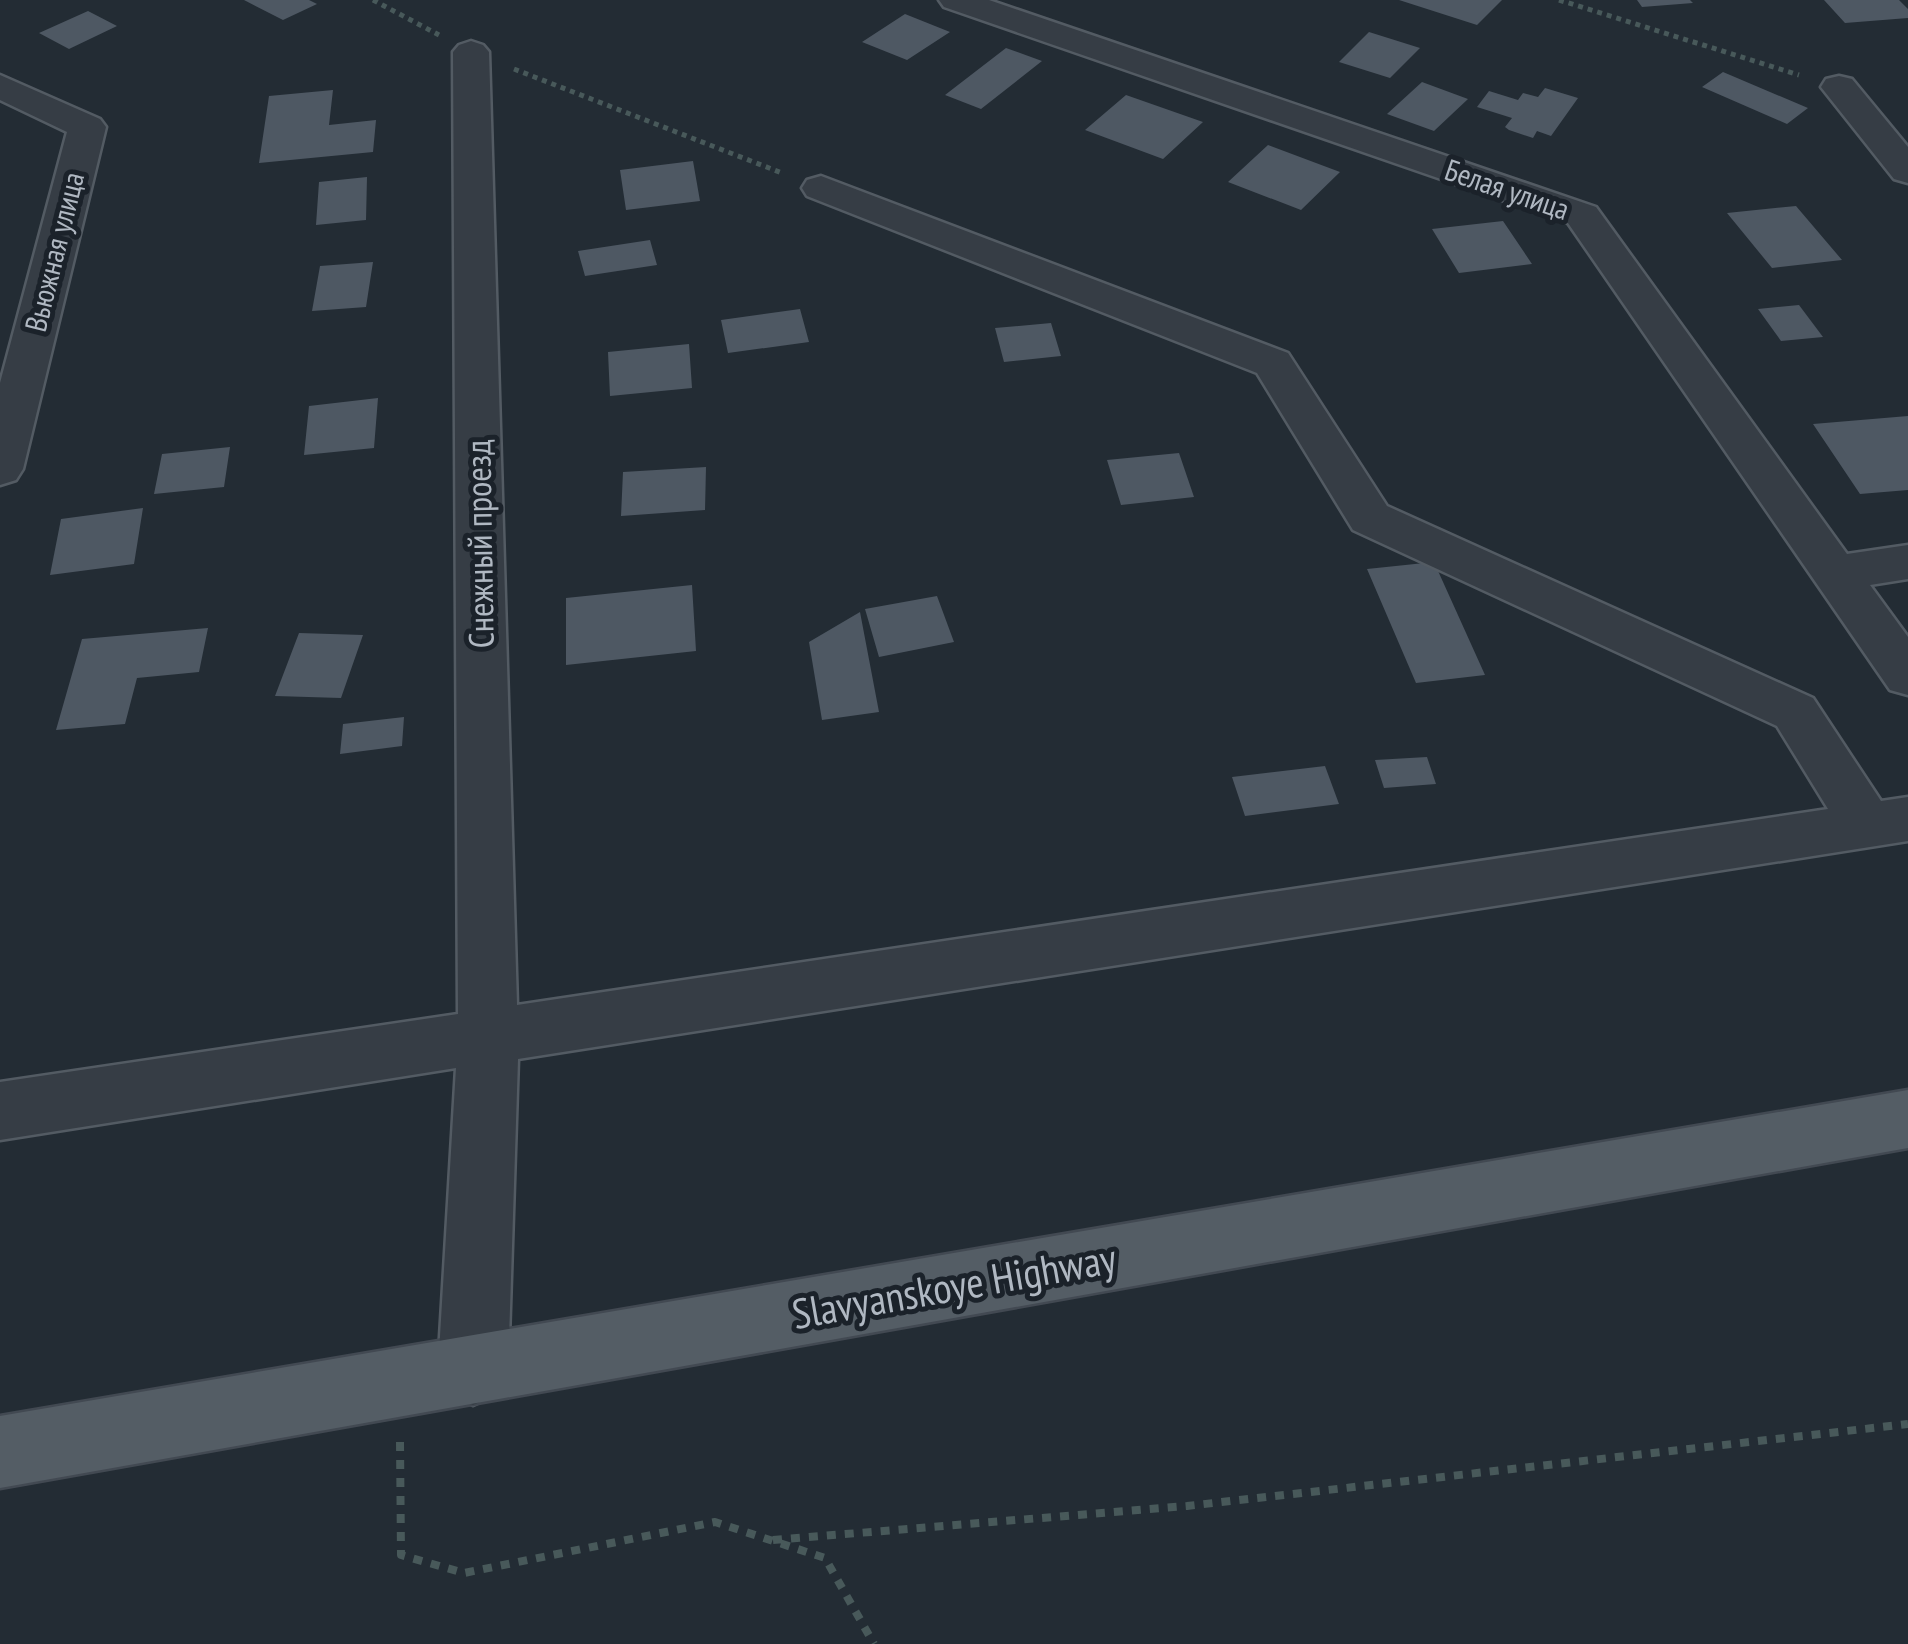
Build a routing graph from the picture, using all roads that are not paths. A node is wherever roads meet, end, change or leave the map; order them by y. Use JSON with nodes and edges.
{"nodes":[{"id":1,"x":956,"y":0,"type":"edge"},
{"id":2,"x":471,"y":52,"type":"road end"},
{"id":3,"x":0,"y":86,"type":"edge"},
{"id":4,"x":1908,"y":108,"type":"edge"},
{"id":5,"x":1908,"y":170,"type":"edge"},
{"id":6,"x":820,"y":188,"type":"road end"},
{"id":7,"x":0,"y":469,"type":"edge"},
{"id":8,"x":1908,"y":562,"type":"edge"},
{"id":9,"x":1835,"y":573,"type":"junction"},
{"id":10,"x":1908,"y":676,"type":"edge"},
{"id":11,"x":1888,"y":822,"type":"edge"},
{"id":12,"x":488,"y":1036,"type":"junction"},
{"id":13,"x":0,"y":1111,"type":"edge"},
{"id":14,"x":1908,"y":1120,"type":"edge"},
{"id":15,"x":473,"y":1370,"type":"junction"},
{"id":16,"x":0,"y":1452,"type":"edge"}],
"edges":[{"from":1,"to":9,"type":"street","name":"Белая улица"},
{"from":2,"to":12,"type":"street","name":"Снежный проезд"},
{"from":3,"to":7,"type":"street","name":"Вьюжная улица"},
{"from":4,"to":5,"type":"street"},
{"from":6,"to":11,"type":"street"},
{"from":8,"to":9,"type":"street"},
{"from":9,"to":10,"type":"street","name":"Белая улица"},
{"from":11,"to":12,"type":"street"},
{"from":12,"to":13,"type":"street"},
{"from":12,"to":15,"type":"street","name":"Снежный проезд"},
{"from":14,"to":15,"type":"main road","name":"Slavyanskoye Highway"},
{"from":15,"to":16,"type":"main road","name":"Slavyanskoye Highway"}]}
